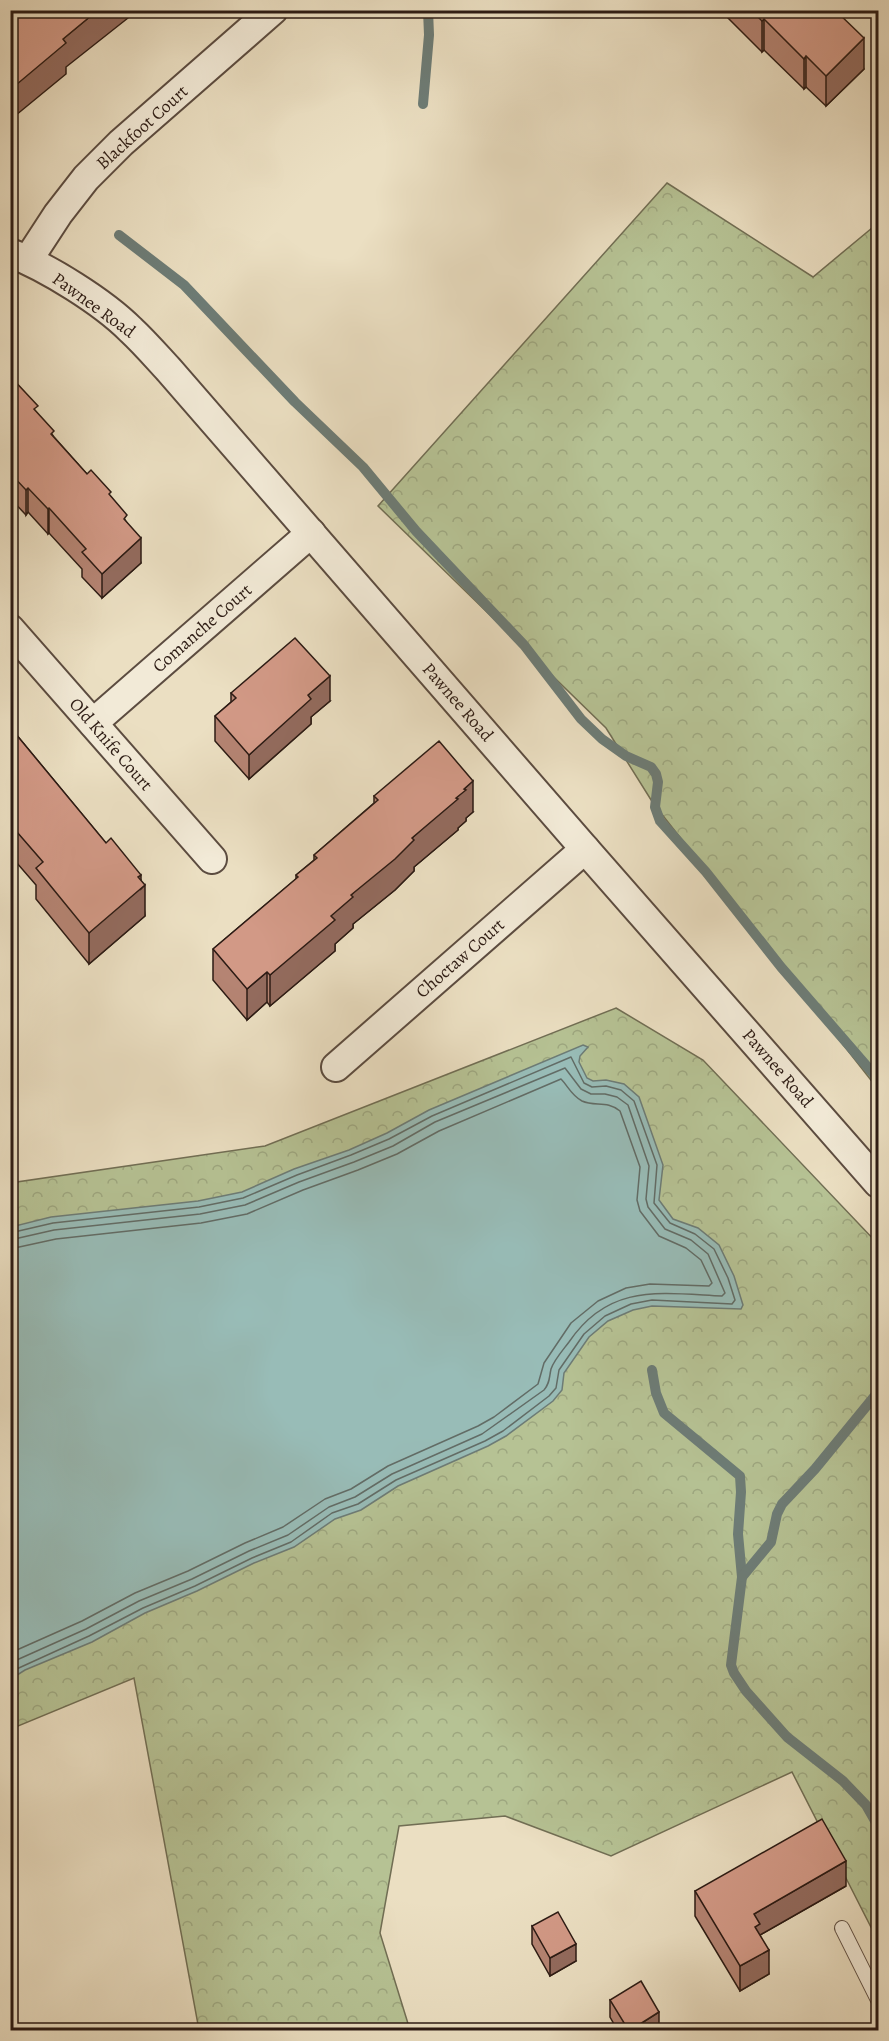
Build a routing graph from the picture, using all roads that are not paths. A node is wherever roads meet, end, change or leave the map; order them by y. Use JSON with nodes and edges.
{"nodes":[{"id":1,"x":273,"y":10,"type":"edge"},
{"id":2,"x":19,"y":256,"type":"edge"},
{"id":3,"x":311,"y":533,"type":"junction"},
{"id":4,"x":10,"y":629,"type":"edge"},
{"id":5,"x":93,"y":723,"type":"junction"},
{"id":6,"x":585,"y":849,"type":"junction"},
{"id":7,"x":212,"y":858,"type":"dead end"},
{"id":8,"x":336,"y":1067,"type":"dead end"},
{"id":9,"x":879,"y":1183,"type":"edge"},
{"id":10,"x":842,"y":1928,"type":"dead end"},
{"id":11,"x":879,"y":2000,"type":"edge"}],
"edges":[{"from":1,"to":2,"type":"street","name":"Blackfoot Court"},
{"from":2,"to":3,"type":"street","name":"Pawnee Road"},
{"from":3,"to":5,"type":"street","name":"Comanche Court"},
{"from":3,"to":6,"type":"street","name":"Pawnee Road"},
{"from":4,"to":5,"type":"street","name":"Old Knife Court"},
{"from":5,"to":7,"type":"street","name":"Old Knife Court"},
{"from":6,"to":8,"type":"street","name":"Choctaw Court"},
{"from":6,"to":9,"type":"street","name":"Pawnee Road"},
{"from":10,"to":11,"type":"lane"}]}
